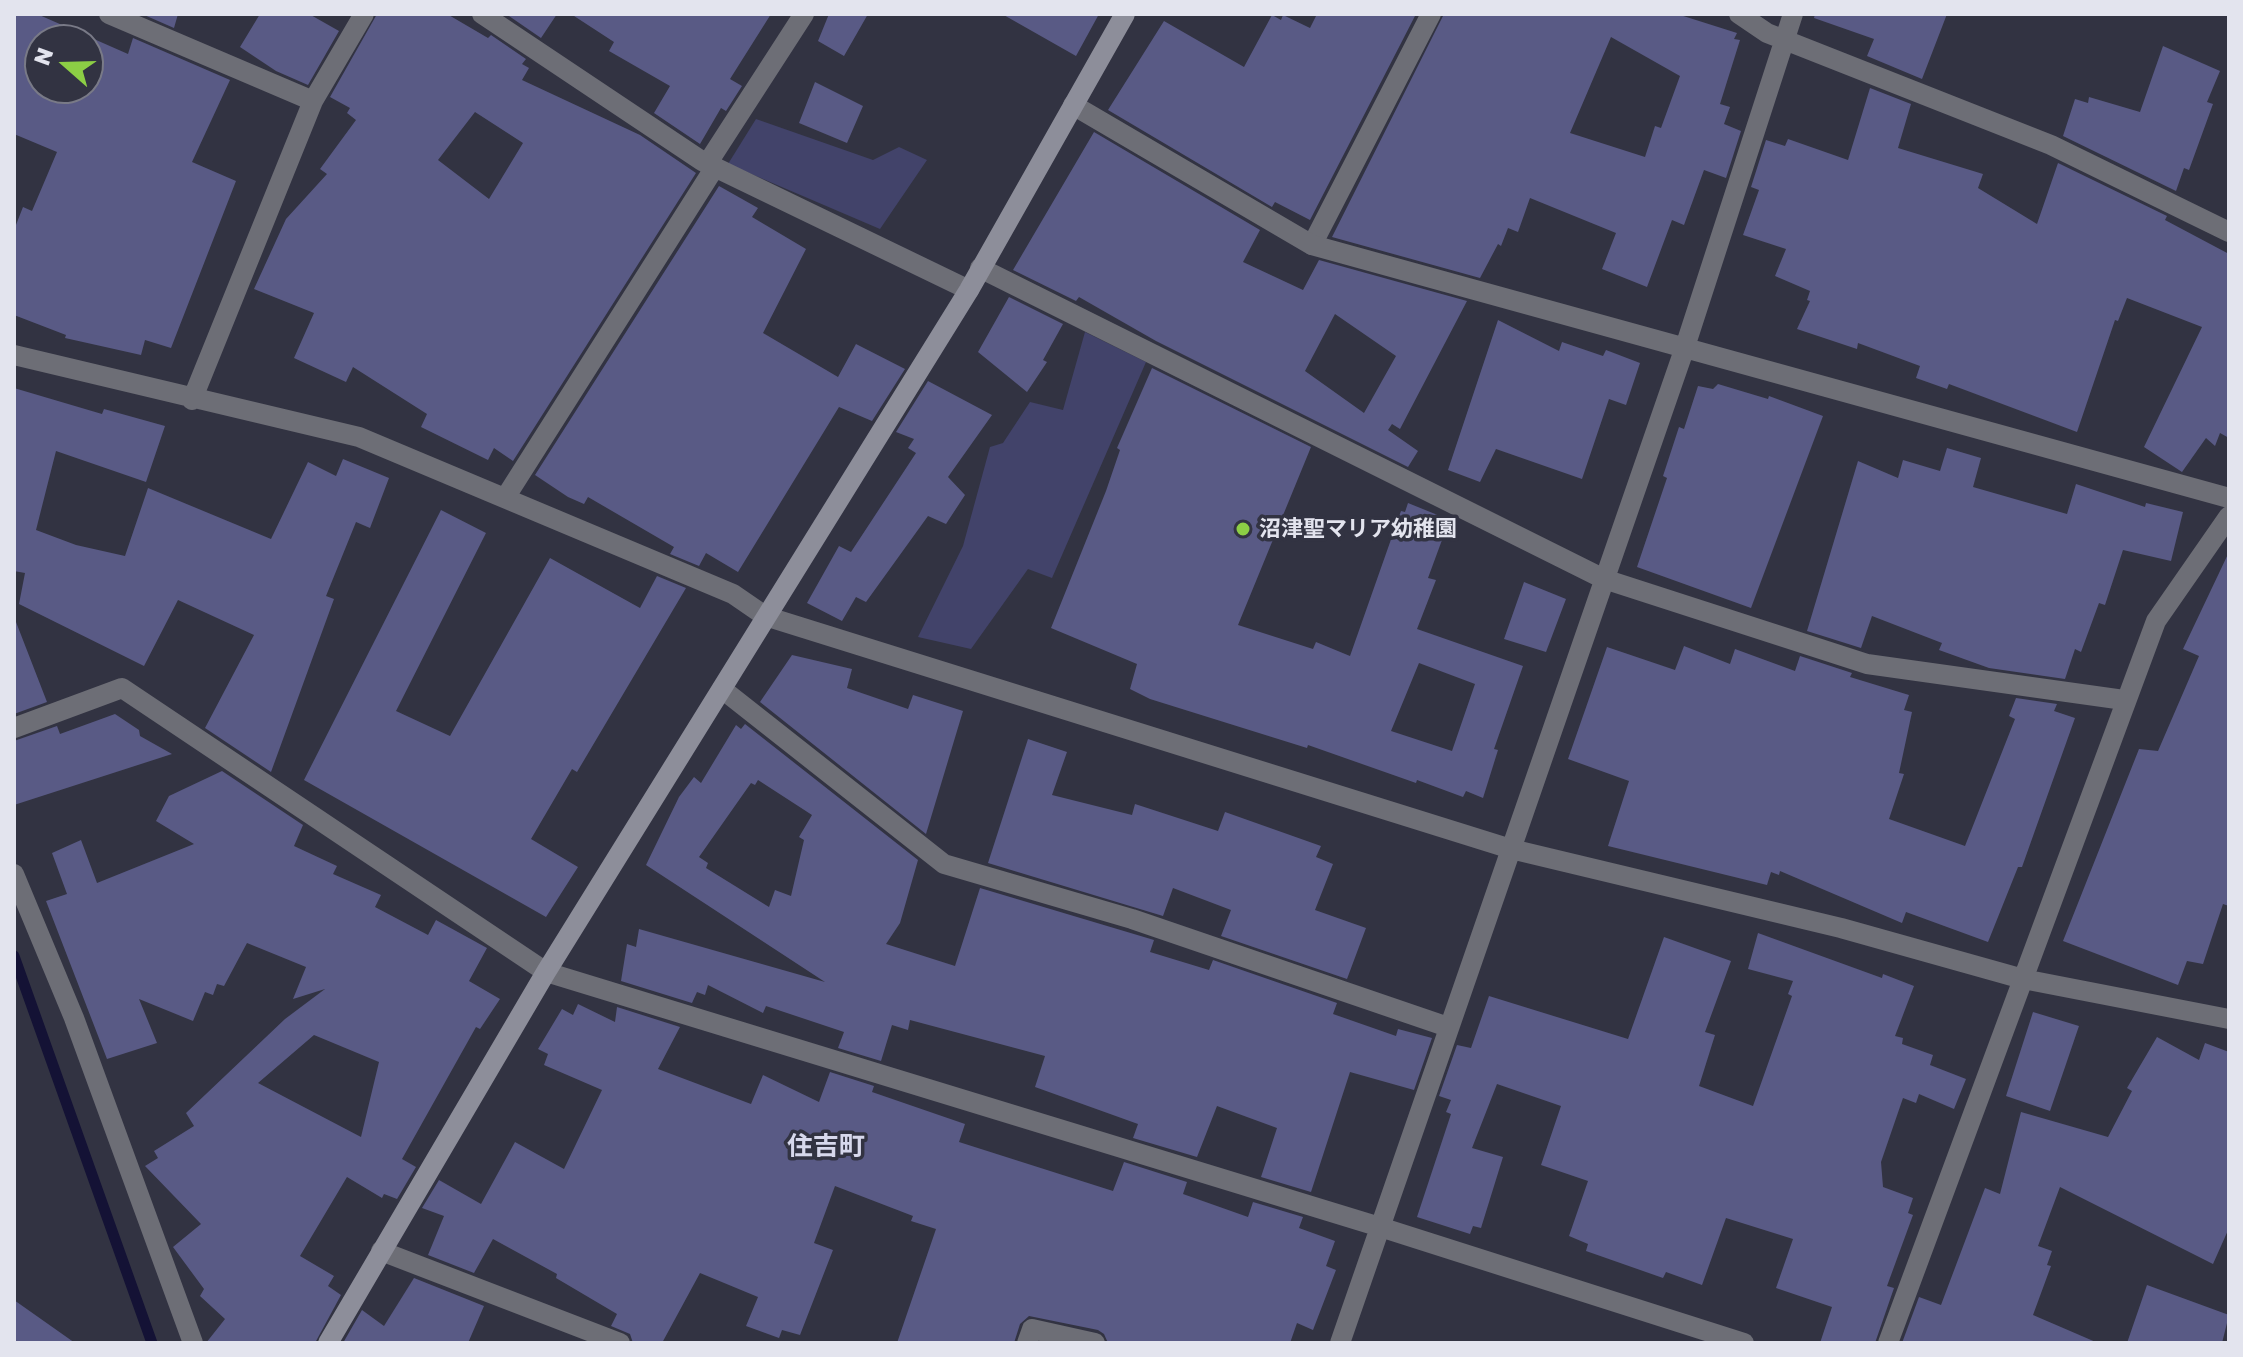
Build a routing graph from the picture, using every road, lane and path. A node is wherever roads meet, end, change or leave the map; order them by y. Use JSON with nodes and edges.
{"nodes":[{"id":1,"x":109,"y":14,"type":"edge"},
{"id":2,"x":364,"y":14,"type":"edge"},
{"id":3,"x":482,"y":14,"type":"edge"},
{"id":4,"x":804,"y":14,"type":"edge"},
{"id":5,"x":1125,"y":14,"type":"edge"},
{"id":6,"x":1431,"y":14,"type":"edge"},
{"id":7,"x":1739,"y":14,"type":"edge"},
{"id":8,"x":1793,"y":14,"type":"edge"},
{"id":9,"x":1784,"y":39,"type":"junction"},
{"id":10,"x":313,"y":101,"type":"junction"},
{"id":11,"x":1073,"y":105,"type":"junction"},
{"id":12,"x":711,"y":165,"type":"junction"},
{"id":13,"x":2229,"y":232,"type":"edge"},
{"id":14,"x":1312,"y":245,"type":"junction"},
{"id":15,"x":980,"y":268,"type":"junction"},
{"id":16,"x":969,"y":290,"type":"junction"},
{"id":17,"x":1684,"y":350,"type":"junction"},
{"id":18,"x":14,"y":355,"type":"edge"},
{"id":19,"x":192,"y":400,"type":"junction"},
{"id":20,"x":505,"y":498,"type":"junction"},
{"id":21,"x":2229,"y":498,"type":"edge"},
{"id":22,"x":2229,"y":516,"type":"edge"},
{"id":23,"x":1604,"y":579,"type":"junction"},
{"id":24,"x":765,"y":616,"type":"junction"},
{"id":25,"x":722,"y":689,"type":"junction"},
{"id":26,"x":2124,"y":700,"type":"junction"},
{"id":27,"x":14,"y":728,"type":"edge"},
{"id":28,"x":1511,"y":849,"type":"junction"},
{"id":29,"x":14,"y":874,"type":"edge"},
{"id":30,"x":546,"y":972,"type":"junction"},
{"id":31,"x":2023,"y":979,"type":"junction"},
{"id":32,"x":2229,"y":1019,"type":"edge"},
{"id":33,"x":1448,"y":1027,"type":"junction"},
{"id":34,"x":1380,"y":1227,"type":"junction"},
{"id":35,"x":381,"y":1251,"type":"junction"},
{"id":36,"x":193,"y":1343,"type":"edge"},
{"id":37,"x":328,"y":1343,"type":"edge"},
{"id":38,"x":620,"y":1343,"type":"edge"},
{"id":39,"x":1027,"y":1343,"type":"edge"},
{"id":40,"x":1095,"y":1343,"type":"edge"},
{"id":41,"x":1340,"y":1343,"type":"edge"},
{"id":42,"x":1744,"y":1343,"type":"edge"},
{"id":43,"x":1888,"y":1343,"type":"edge"}],
"edges":[{"from":1,"to":10,"type":"street"},
{"from":2,"to":10,"type":"street"},
{"from":3,"to":12,"type":"street"},
{"from":4,"to":12,"type":"street"},
{"from":5,"to":11,"type":"street"},
{"from":6,"to":14,"type":"street"},
{"from":7,"to":9,"type":"street"},
{"from":8,"to":9,"type":"street"},
{"from":9,"to":13,"type":"street"},
{"from":9,"to":17,"type":"street"},
{"from":10,"to":19,"type":"street"},
{"from":11,"to":14,"type":"street"},
{"from":11,"to":15,"type":"street"},
{"from":12,"to":16,"type":"street"},
{"from":12,"to":20,"type":"street"},
{"from":14,"to":17,"type":"street"},
{"from":15,"to":16,"type":"street"},
{"from":15,"to":23,"type":"street"},
{"from":16,"to":24,"type":"street"},
{"from":17,"to":21,"type":"street"},
{"from":17,"to":23,"type":"street"},
{"from":18,"to":19,"type":"street"},
{"from":19,"to":20,"type":"street"},
{"from":20,"to":24,"type":"street"},
{"from":22,"to":26,"type":"street"},
{"from":23,"to":26,"type":"street"},
{"from":23,"to":28,"type":"street"},
{"from":24,"to":25,"type":"street"},
{"from":24,"to":28,"type":"street"},
{"from":25,"to":30,"type":"street"},
{"from":25,"to":33,"type":"street"},
{"from":26,"to":31,"type":"street"},
{"from":27,"to":30,"type":"street"},
{"from":28,"to":31,"type":"street"},
{"from":28,"to":33,"type":"street"},
{"from":29,"to":36,"type":"street"},
{"from":30,"to":34,"type":"street"},
{"from":30,"to":35,"type":"street"},
{"from":31,"to":32,"type":"street"},
{"from":31,"to":43,"type":"street"},
{"from":33,"to":34,"type":"street"},
{"from":34,"to":41,"type":"street"},
{"from":34,"to":42,"type":"street"},
{"from":35,"to":37,"type":"street"},
{"from":35,"to":38,"type":"street"},
{"from":39,"to":40,"type":"street"}]}
